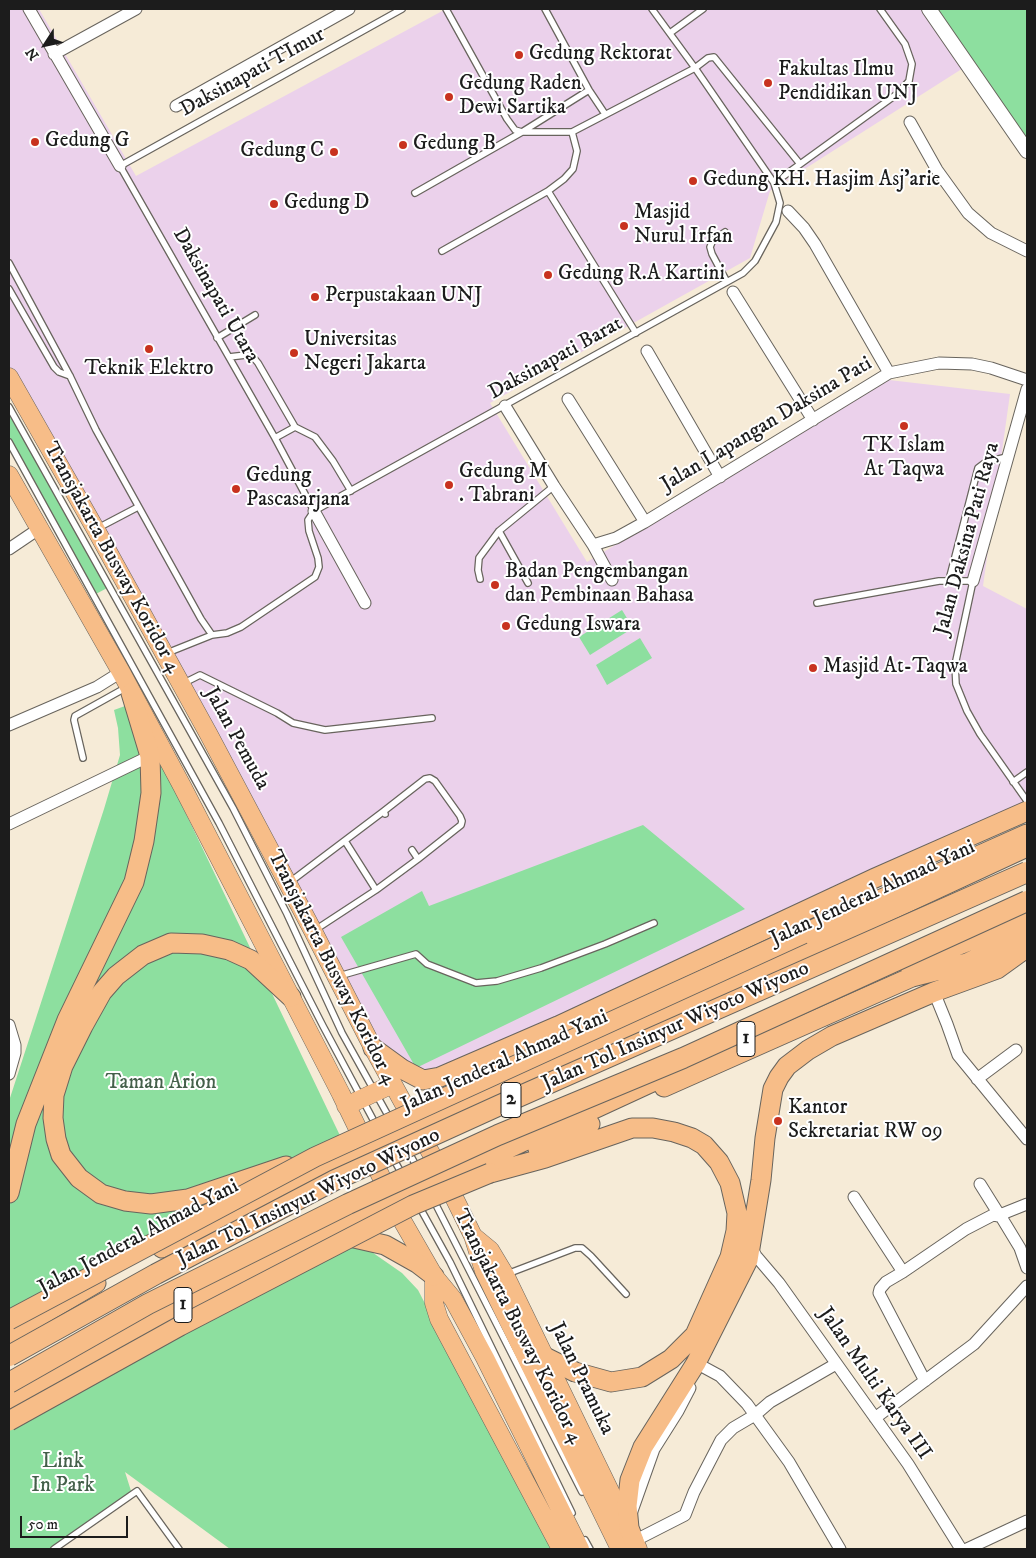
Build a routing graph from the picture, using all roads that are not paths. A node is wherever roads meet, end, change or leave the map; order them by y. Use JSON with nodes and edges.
{"nodes":[{"id":1,"x":29,"y":9,"type":"edge"},
{"id":2,"x":136,"y":9,"type":"edge"},
{"id":3,"x":348,"y":9,"type":"edge"},
{"id":4,"x":402,"y":9,"type":"edge"},
{"id":5,"x":446,"y":9,"type":"edge"},
{"id":6,"x":545,"y":9,"type":"edge"},
{"id":7,"x":652,"y":9,"type":"edge"},
{"id":8,"x":703,"y":9,"type":"edge"},
{"id":9,"x":880,"y":9,"type":"edge"},
{"id":10,"x":929,"y":9,"type":"edge"},
{"id":11,"x":670,"y":33,"type":"junction"},
{"id":12,"x":54,"y":54,"type":"junction"},
{"id":13,"x":695,"y":68,"type":"junction"},
{"id":14,"x":589,"y":90,"type":"junction"},
{"id":15,"x":176,"y":106,"type":"dead end"},
{"id":16,"x":605,"y":114,"type":"junction"},
{"id":17,"x":910,"y":122,"type":"dead end"},
{"id":18,"x":522,"y":132,"type":"junction"},
{"id":19,"x":572,"y":132,"type":"junction"},
{"id":20,"x":1027,"y":151,"type":"edge"},
{"id":21,"x":800,"y":164,"type":"junction"},
{"id":22,"x":120,"y":166,"type":"junction"},
{"id":23,"x":774,"y":182,"type":"junction"},
{"id":24,"x":548,"y":191,"type":"junction"},
{"id":25,"x":415,"y":193,"type":"dead end"},
{"id":26,"x":784,"y":207,"type":"junction"},
{"id":27,"x":725,"y":232,"type":"dead end"},
{"id":28,"x":442,"y":251,"type":"dead end"},
{"id":29,"x":1027,"y":251,"type":"edge"},
{"id":30,"x":9,"y":263,"type":"edge"},
{"id":31,"x":730,"y":287,"type":"junction"},
{"id":32,"x":9,"y":289,"type":"edge"},
{"id":33,"x":255,"y":315,"type":"dead end"},
{"id":34,"x":636,"y":333,"type":"junction"},
{"id":35,"x":217,"y":338,"type":"junction"},
{"id":36,"x":647,"y":351,"type":"dead end"},
{"id":37,"x":229,"y":358,"type":"junction"},
{"id":38,"x":889,"y":373,"type":"junction"},
{"id":39,"x":70,"y":376,"type":"junction"},
{"id":40,"x":9,"y":377,"type":"edge"},
{"id":41,"x":1027,"y":380,"type":"edge"},
{"id":42,"x":1027,"y":389,"type":"edge"},
{"id":43,"x":568,"y":399,"type":"dead end"},
{"id":44,"x":505,"y":406,"type":"junction"},
{"id":45,"x":9,"y":408,"type":"edge"},
{"id":46,"x":813,"y":420,"type":"junction"},
{"id":47,"x":294,"y":427,"type":"junction"},
{"id":48,"x":275,"y":438,"type":"junction"},
{"id":49,"x":9,"y":442,"type":"edge"},
{"id":50,"x":1008,"y":457,"type":"junction"},
{"id":51,"x":9,"y":475,"type":"edge"},
{"id":52,"x":720,"y":477,"type":"junction"},
{"id":53,"x":554,"y":486,"type":"junction"},
{"id":54,"x":351,"y":492,"type":"junction"},
{"id":55,"x":138,"y":507,"type":"junction"},
{"id":56,"x":314,"y":512,"type":"junction"},
{"id":57,"x":645,"y":522,"type":"junction"},
{"id":58,"x":96,"y":530,"type":"junction"},
{"id":59,"x":499,"y":531,"type":"junction"},
{"id":60,"x":34,"y":532,"type":"junction"},
{"id":61,"x":593,"y":545,"type":"junction"},
{"id":62,"x":9,"y":549,"type":"edge"},
{"id":63,"x":480,"y":579,"type":"dead end"},
{"id":64,"x":612,"y":580,"type":"dead end"},
{"id":65,"x":949,"y":580,"type":"junction"},
{"id":66,"x":973,"y":581,"type":"junction"},
{"id":67,"x":528,"y":583,"type":"dead end"},
{"id":68,"x":365,"y":603,"type":"dead end"},
{"id":69,"x":817,"y":603,"type":"dead end"},
{"id":70,"x":212,"y":635,"type":"junction"},
{"id":71,"x":164,"y":654,"type":"junction"},
{"id":72,"x":127,"y":684,"type":"junction"},
{"id":73,"x":181,"y":685,"type":"junction"},
{"id":74,"x":432,"y":718,"type":"dead end"},
{"id":75,"x":9,"y":725,"type":"edge"},
{"id":76,"x":150,"y":756,"type":"junction"},
{"id":77,"x":83,"y":758,"type":"dead end"},
{"id":78,"x":1027,"y":772,"type":"edge"},
{"id":79,"x":1013,"y":782,"type":"junction"},
{"id":80,"x":1027,"y":801,"type":"edge"},
{"id":81,"x":1027,"y":811,"type":"edge"},
{"id":82,"x":9,"y":824,"type":"edge"},
{"id":83,"x":1027,"y":834,"type":"edge"},
{"id":84,"x":345,"y":842,"type":"junction"},
{"id":85,"x":1027,"y":847,"type":"edge"},
{"id":86,"x":412,"y":850,"type":"dead end"},
{"id":87,"x":418,"y":859,"type":"junction"},
{"id":88,"x":1027,"y":868,"type":"edge"},
{"id":89,"x":1027,"y":872,"type":"edge"},
{"id":90,"x":288,"y":883,"type":"junction"},
{"id":91,"x":376,"y":890,"type":"junction"},
{"id":92,"x":1027,"y":896,"type":"edge"},
{"id":93,"x":1027,"y":901,"type":"edge"},
{"id":94,"x":1027,"y":918,"type":"edge"},
{"id":95,"x":654,"y":923,"type":"dead end"},
{"id":96,"x":1027,"y":925,"type":"edge"},
{"id":97,"x":314,"y":931,"type":"junction"},
{"id":98,"x":1027,"y":945,"type":"edge"},
{"id":99,"x":337,"y":977,"type":"junction"},
{"id":100,"x":824,"y":986,"type":"dead end"},
{"id":101,"x":934,"y":992,"type":"junction"},
{"id":102,"x":291,"y":997,"type":"junction"},
{"id":103,"x":9,"y":1025,"type":"edge"},
{"id":104,"x":373,"y":1048,"type":"junction"},
{"id":105,"x":1016,"y":1050,"type":"dead end"},
{"id":106,"x":640,"y":1068,"type":"dead end"},
{"id":107,"x":9,"y":1074,"type":"edge"},
{"id":108,"x":977,"y":1079,"type":"junction"},
{"id":109,"x":393,"y":1084,"type":"junction"},
{"id":110,"x":361,"y":1099,"type":"junction"},
{"id":111,"x":419,"y":1131,"type":"junction"},
{"id":112,"x":1026,"y":1135,"type":"edge"},
{"id":113,"x":391,"y":1139,"type":"junction"},
{"id":114,"x":369,"y":1154,"type":"junction"},
{"id":115,"x":315,"y":1156,"type":"junction"},
{"id":116,"x":435,"y":1160,"type":"junction"},
{"id":117,"x":418,"y":1168,"type":"junction"},
{"id":118,"x":490,"y":1173,"type":"junction"},
{"id":119,"x":402,"y":1175,"type":"junction"},
{"id":120,"x":444,"y":1177,"type":"junction"},
{"id":121,"x":384,"y":1183,"type":"junction"},
{"id":122,"x":980,"y":1184,"type":"dead end"},
{"id":123,"x":419,"y":1189,"type":"junction"},
{"id":124,"x":9,"y":1191,"type":"edge"},
{"id":125,"x":854,"y":1197,"type":"dead end"},
{"id":126,"x":393,"y":1201,"type":"junction"},
{"id":127,"x":1027,"y":1204,"type":"edge"},
{"id":128,"x":1001,"y":1217,"type":"junction"},
{"id":129,"x":327,"y":1232,"type":"junction"},
{"id":130,"x":473,"y":1236,"type":"junction"},
{"id":131,"x":750,"y":1245,"type":"junction"},
{"id":132,"x":1027,"y":1268,"type":"edge"},
{"id":133,"x":903,"y":1272,"type":"junction"},
{"id":134,"x":505,"y":1274,"type":"junction"},
{"id":135,"x":434,"y":1276,"type":"junction"},
{"id":136,"x":1027,"y":1286,"type":"edge"},
{"id":137,"x":626,"y":1294,"type":"dead end"},
{"id":138,"x":9,"y":1320,"type":"edge"},
{"id":139,"x":9,"y":1334,"type":"edge"},
{"id":140,"x":9,"y":1354,"type":"edge"},
{"id":141,"x":545,"y":1357,"type":"junction"},
{"id":142,"x":836,"y":1364,"type":"junction"},
{"id":143,"x":700,"y":1365,"type":"junction"},
{"id":144,"x":925,"y":1381,"type":"junction"},
{"id":145,"x":9,"y":1383,"type":"edge"},
{"id":146,"x":9,"y":1402,"type":"edge"},
{"id":147,"x":755,"y":1415,"type":"junction"},
{"id":148,"x":875,"y":1418,"type":"junction"},
{"id":149,"x":9,"y":1421,"type":"edge"},
{"id":150,"x":585,"y":1498,"type":"dead end"},
{"id":151,"x":575,"y":1520,"type":"dead end"},
{"id":152,"x":1027,"y":1521,"type":"edge"},
{"id":153,"x":581,"y":1542,"type":"edge"},
{"id":154,"x":631,"y":1547,"type":"edge"},
{"id":155,"x":54,"y":1549,"type":"edge"},
{"id":156,"x":179,"y":1549,"type":"edge"},
{"id":157,"x":561,"y":1549,"type":"edge"},
{"id":158,"x":590,"y":1549,"type":"edge"},
{"id":159,"x":840,"y":1549,"type":"edge"},
{"id":160,"x":961,"y":1549,"type":"edge"},
{"id":161,"x":967,"y":1549,"type":"edge"}],
"edges":[{"from":1,"to":12,"type":"street","name":"Daksinapati Utara"},
{"from":2,"to":12,"type":"street"},
{"from":3,"to":15,"type":"street"},
{"from":4,"to":22,"type":"lane","name":"Daksinapati TImur"},
{"from":5,"to":18,"type":"lane"},
{"from":6,"to":14,"type":"lane"},
{"from":7,"to":11,"type":"lane"},
{"from":8,"to":11,"type":"lane"},
{"from":9,"to":21,"type":"lane"},
{"from":10,"to":20,"type":"street"},
{"from":11,"to":13,"type":"lane"},
{"from":12,"to":22,"type":"street","name":"Daksinapati Utara"},
{"from":13,"to":16,"type":"lane"},
{"from":13,"to":21,"type":"lane"},
{"from":13,"to":23,"type":"lane"},
{"from":14,"to":16,"type":"lane"},
{"from":14,"to":18,"type":"lane"},
{"from":16,"to":19,"type":"lane"},
{"from":17,"to":29,"type":"street"},
{"from":18,"to":19,"type":"lane"},
{"from":18,"to":25,"type":"lane"},
{"from":19,"to":24,"type":"lane"},
{"from":21,"to":23,"type":"lane"},
{"from":22,"to":35,"type":"lane","name":"Daksinapati Utara"},
{"from":23,"to":26,"type":"lane"},
{"from":24,"to":28,"type":"lane"},
{"from":24,"to":34,"type":"lane"},
{"from":26,"to":31,"type":"lane","name":"Daksinapati Barat"},
{"from":26,"to":38,"type":"street"},
{"from":27,"to":31,"type":"lane"},
{"from":30,"to":39,"type":"lane"},
{"from":31,"to":34,"type":"lane","name":"Daksinapati Barat"},
{"from":31,"to":46,"type":"street"},
{"from":32,"to":39,"type":"lane"},
{"from":33,"to":35,"type":"lane"},
{"from":34,"to":44,"type":"lane","name":"Daksinapati Barat"},
{"from":35,"to":37,"type":"lane","name":"Daksinapati Utara"},
{"from":36,"to":52,"type":"street"},
{"from":37,"to":47,"type":"lane"},
{"from":37,"to":48,"type":"lane","name":"Daksinapati Utara"},
{"from":38,"to":41,"type":"street","name":"Jalan Lapangan Daksina Pati"},
{"from":38,"to":46,"type":"street","name":"Jalan Lapangan Daksina Pati"},
{"from":39,"to":55,"type":"lane"},
{"from":40,"to":58,"type":"main road","name":"Jalan Pemuda"},
{"from":42,"to":50,"type":"street","name":"Jalan Daksina Pati Raya"},
{"from":43,"to":57,"type":"street"},
{"from":44,"to":53,"type":"street"},
{"from":44,"to":54,"type":"lane","name":"Daksinapati Barat"},
{"from":45,"to":110,"type":"lane","name":"Transjakarta Busway Koridor 4"},
{"from":46,"to":52,"type":"street","name":"Jalan Lapangan Daksina Pati"},
{"from":47,"to":48,"type":"lane"},
{"from":47,"to":54,"type":"lane"},
{"from":48,"to":56,"type":"lane","name":"Daksinapati Utara"},
{"from":49,"to":110,"type":"lane","name":"Transjakarta Busway Koridor 4"},
{"from":50,"to":65,"type":"lane"},
{"from":50,"to":66,"type":"street","name":"Jalan Daksina Pati Raya"},
{"from":51,"to":60,"type":"main road"},
{"from":52,"to":57,"type":"street","name":"Jalan Lapangan Daksina Pati"},
{"from":53,"to":59,"type":"lane"},
{"from":53,"to":61,"type":"street"},
{"from":54,"to":56,"type":"lane","name":"Daksinapati Barat"},
{"from":55,"to":58,"type":"lane"},
{"from":55,"to":70,"type":"lane"},
{"from":56,"to":68,"type":"street","name":"Daksinapati Utara"},
{"from":56,"to":70,"type":"lane"},
{"from":57,"to":61,"type":"street","name":"Jalan Lapangan Daksina Pati"},
{"from":58,"to":71,"type":"main road","name":"Jalan Pemuda"},
{"from":59,"to":63,"type":"lane"},
{"from":59,"to":67,"type":"lane"},
{"from":60,"to":62,"type":"street"},
{"from":60,"to":72,"type":"main road"},
{"from":61,"to":64,"type":"street"},
{"from":65,"to":66,"type":"lane"},
{"from":65,"to":69,"type":"lane"},
{"from":66,"to":79,"type":"lane","name":"Jalan Daksina Pati Raya"},
{"from":70,"to":71,"type":"lane"},
{"from":71,"to":73,"type":"main road","name":"Jalan Pemuda"},
{"from":72,"to":75,"type":"street"},
{"from":72,"to":76,"type":"highway"},
{"from":72,"to":77,"type":"lane"},
{"from":72,"to":102,"type":"main road"},
{"from":73,"to":74,"type":"lane"},
{"from":73,"to":90,"type":"main road","name":"Jalan Pemuda"},
{"from":76,"to":82,"type":"street"},
{"from":76,"to":124,"type":"highway"},
{"from":78,"to":79,"type":"lane"},
{"from":79,"to":80,"type":"lane","name":"Jalan Daksina Pati Raya"},
{"from":81,"to":104,"type":"highway"},
{"from":83,"to":115,"type":"highway","bridge":true},
{"from":84,"to":87,"type":"lane"},
{"from":84,"to":90,"type":"lane"},
{"from":84,"to":91,"type":"lane"},
{"from":85,"to":111,"type":"highway","name":"Jalan Jenderal Ahmad Yani"},
{"from":86,"to":87,"type":"lane"},
{"from":87,"to":91,"type":"lane"},
{"from":88,"to":111,"type":"lane"},
{"from":89,"to":140,"type":"highway","name":"Jalan Tol Insinyur Wiyoto Wiyono","number":"2","bridge":true},
{"from":90,"to":97,"type":"main road","name":"Jalan Pemuda"},
{"from":91,"to":97,"type":"lane"},
{"from":92,"to":100,"type":"lane"},
{"from":93,"to":145,"type":"highway","name":"Jalan Tol Insinyur Wiyoto Wiyono","number":"2","bridge":true},
{"from":94,"to":120,"type":"highway","number":"1"},
{"from":95,"to":99,"type":"lane"},
{"from":96,"to":118,"type":"highway"},
{"from":97,"to":99,"type":"main road","name":"Jalan Pemuda"},
{"from":98,"to":101,"type":"highway"},
{"from":99,"to":104,"type":"main road","name":"Jalan Pemuda"},
{"from":101,"to":108,"type":"street"},
{"from":101,"to":131,"type":"highway"},
{"from":102,"to":110,"type":"main road"},
{"from":102,"to":115,"type":"highway","bridge":true},
{"from":103,"to":107,"type":"street"},
{"from":104,"to":109,"type":"main road","name":"Jalan Pemuda"},
{"from":105,"to":108,"type":"street"},
{"from":106,"to":116,"type":"lane"},
{"from":108,"to":112,"type":"street"},
{"from":109,"to":110,"type":"main road"},
{"from":109,"to":111,"type":"main road","name":"Jalan Pemuda"},
{"from":110,"to":113,"type":"lane","name":"Transjakarta Busway Koridor 4"},
{"from":110,"to":113,"type":"lane","name":"Transjakarta Busway Koridor 4"},
{"from":110,"to":114,"type":"main road"},
{"from":111,"to":113,"type":"highway","name":"Jalan Jenderal Ahmad Yani"},
{"from":111,"to":116,"type":"main road","name":"Jalan Pramuka"},
{"from":113,"to":114,"type":"highway","name":"Jalan Jenderal Ahmad Yani"},
{"from":113,"to":117,"type":"lane","name":"Transjakarta Busway Koridor 4"},
{"from":113,"to":119,"type":"lane","name":"Transjakarta Busway Koridor 4"},
{"from":114,"to":121,"type":"main road"},
{"from":114,"to":139,"type":"highway","name":"Jalan Jenderal Ahmad Yani"},
{"from":114,"to":140,"type":"lane"},
{"from":115,"to":138,"type":"highway","bridge":true},
{"from":116,"to":117,"type":"lane"},
{"from":116,"to":120,"type":"main road","name":"Jalan Pramuka"},
{"from":117,"to":119,"type":"lane"},
{"from":117,"to":123,"type":"lane","name":"Transjakarta Busway Koridor 4"},
{"from":118,"to":141,"type":"highway"},
{"from":118,"to":149,"type":"highway","bridge":true},
{"from":119,"to":121,"type":"lane"},
{"from":119,"to":123,"type":"lane","name":"Transjakarta Busway Koridor 4"},
{"from":120,"to":123,"type":"highway","number":"1"},
{"from":120,"to":130,"type":"main road","name":"Jalan Pramuka"},
{"from":121,"to":126,"type":"main road"},
{"from":121,"to":145,"type":"lane"},
{"from":122,"to":128,"type":"street"},
{"from":123,"to":126,"type":"highway","number":"1"},
{"from":123,"to":150,"type":"lane","name":"Transjakarta Busway Koridor 4"},
{"from":123,"to":151,"type":"lane","name":"Transjakarta Busway Koridor 4"},
{"from":125,"to":133,"type":"street"},
{"from":126,"to":129,"type":"highway","number":"1"},
{"from":126,"to":135,"type":"main road"},
{"from":127,"to":128,"type":"street"},
{"from":128,"to":132,"type":"street"},
{"from":128,"to":133,"type":"street"},
{"from":129,"to":135,"type":"highway"},
{"from":129,"to":146,"type":"highway","number":"1"},
{"from":130,"to":134,"type":"main road","name":"Jalan Pramuka"},
{"from":130,"to":154,"type":"main road","name":"Jalan Pramuka"},
{"from":131,"to":142,"type":"street","name":"Jalan Multi Karya III"},
{"from":131,"to":143,"type":"highway"},
{"from":133,"to":144,"type":"street"},
{"from":134,"to":137,"type":"lane"},
{"from":134,"to":141,"type":"main road","name":"Jalan Pramuka"},
{"from":135,"to":153,"type":"main road"},
{"from":135,"to":157,"type":"main road"},
{"from":136,"to":144,"type":"street"},
{"from":141,"to":154,"type":"main road","name":"Jalan Pramuka"},
{"from":142,"to":147,"type":"street"},
{"from":142,"to":148,"type":"street","name":"Jalan Multi Karya III"},
{"from":143,"to":147,"type":"street"},
{"from":143,"to":154,"type":"highway"},
{"from":144,"to":148,"type":"street"},
{"from":147,"to":154,"type":"street"},
{"from":147,"to":159,"type":"street"},
{"from":148,"to":160,"type":"street","name":"Jalan Multi Karya III"},
{"from":152,"to":161,"type":"street"},
{"from":153,"to":158,"type":"lane"},
{"from":155,"to":156,"type":"lane"}]}
